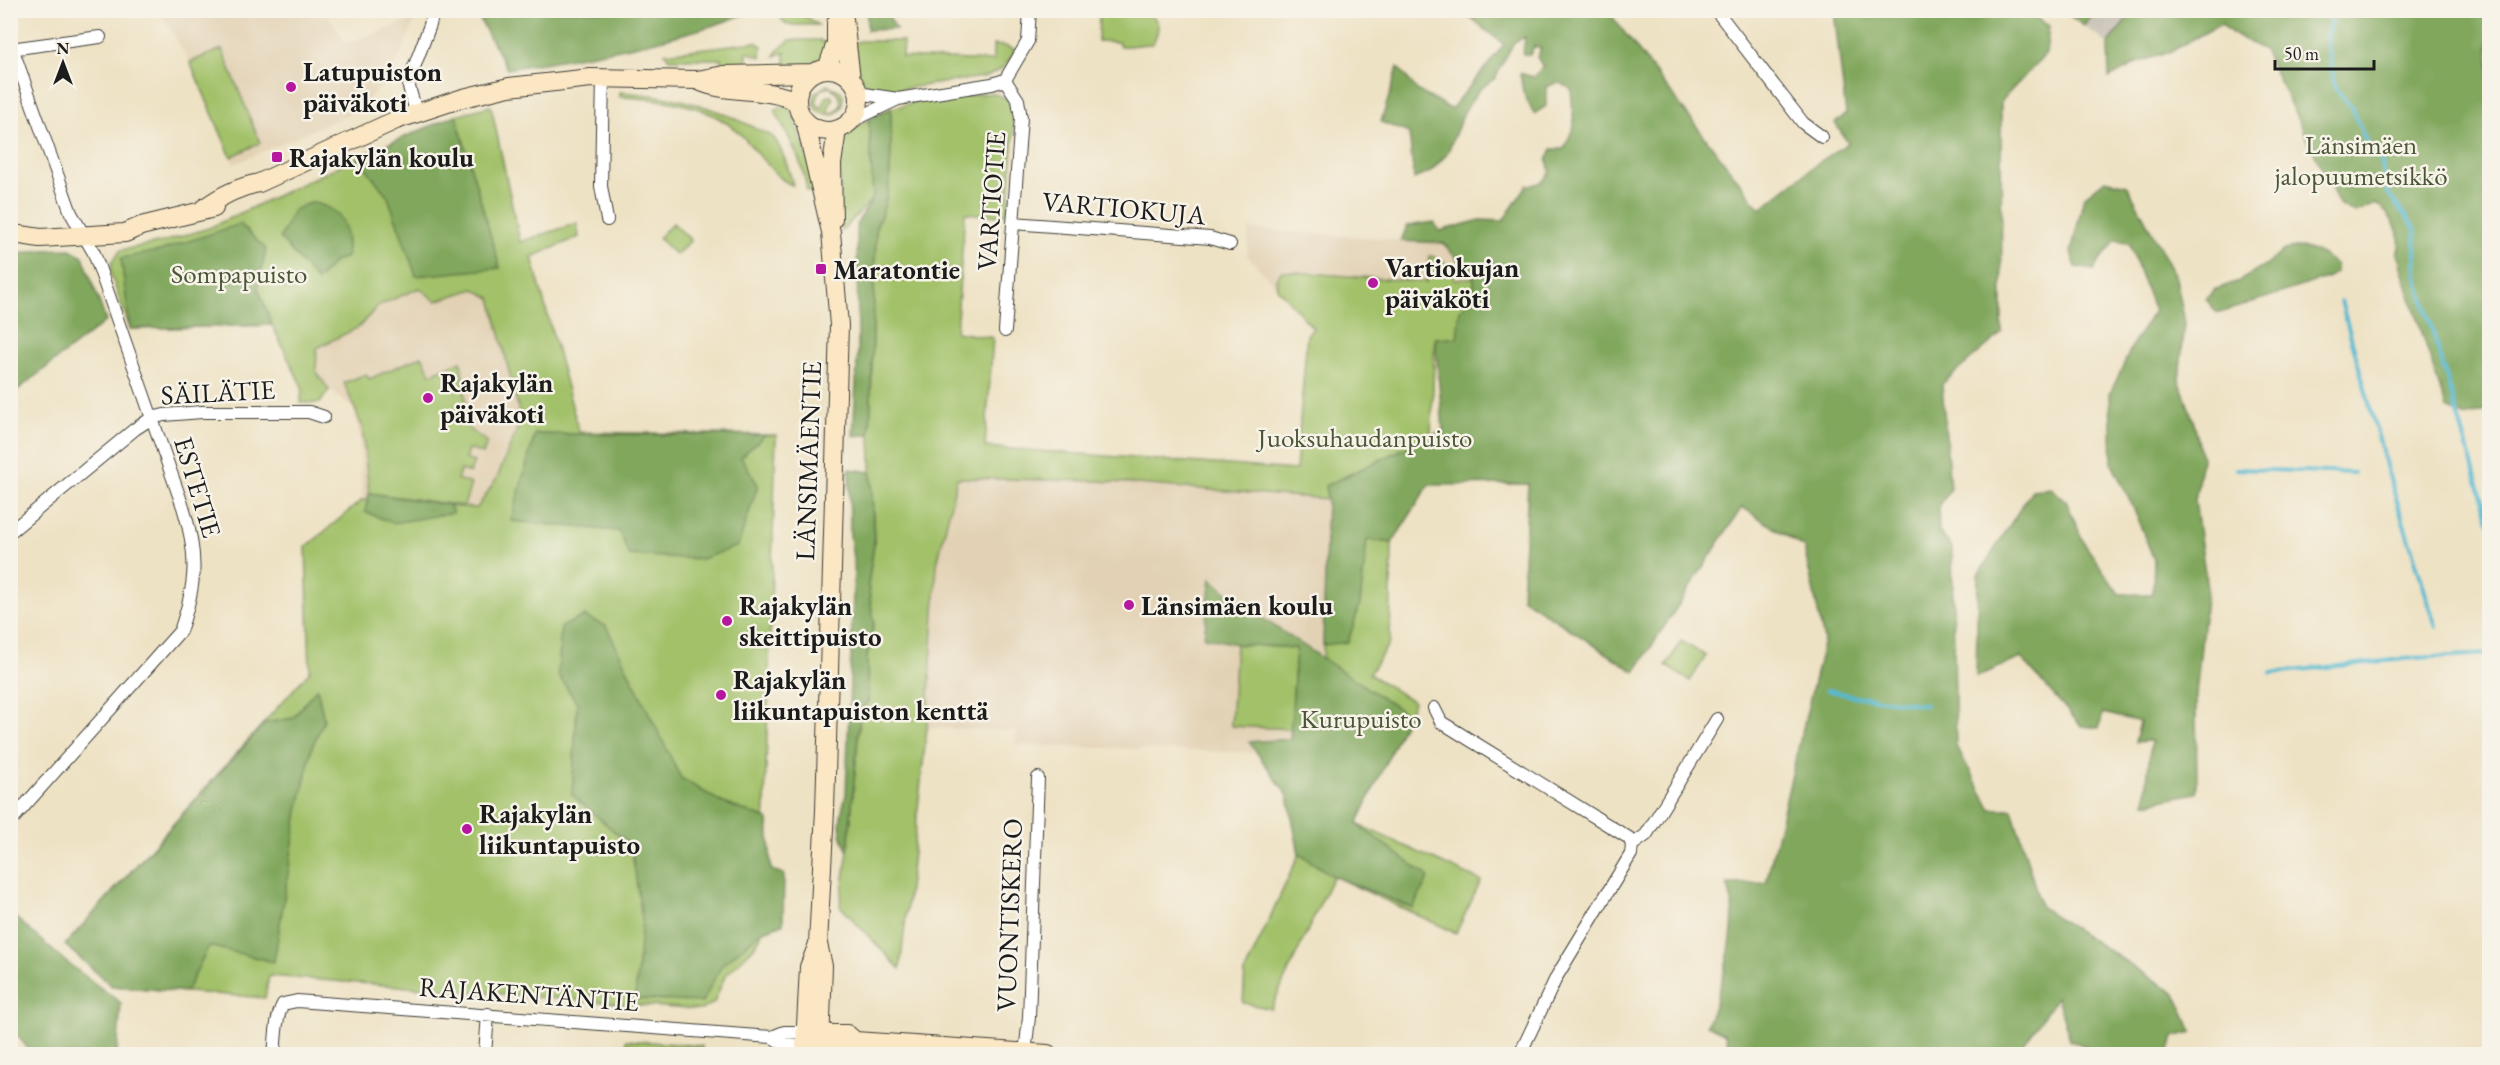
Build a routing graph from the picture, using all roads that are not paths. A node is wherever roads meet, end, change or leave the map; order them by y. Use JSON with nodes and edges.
{"nodes":[{"id":1,"x":433,"y":10,"type":"edge"},
{"id":2,"x":1030,"y":10,"type":"edge"},
{"id":3,"x":1716,"y":10,"type":"edge"},
{"id":4,"x":840,"y":11,"type":"edge"},
{"id":5,"x":100,"y":37,"type":"dead end"},
{"id":6,"x":11,"y":46,"type":"edge"},
{"id":7,"x":819,"y":71,"type":"junction"},
{"id":8,"x":603,"y":77,"type":"junction"},
{"id":9,"x":697,"y":80,"type":"junction"},
{"id":10,"x":1005,"y":80,"type":"junction"},
{"id":11,"x":855,"y":86,"type":"junction"},
{"id":12,"x":898,"y":99,"type":"junction"},
{"id":13,"x":797,"y":102,"type":"junction"},
{"id":14,"x":416,"y":112,"type":"junction"},
{"id":15,"x":805,"y":121,"type":"junction"},
{"id":16,"x":844,"y":125,"type":"junction"},
{"id":17,"x":1822,"y":137,"type":"dead end"},
{"id":18,"x":607,"y":220,"type":"dead end"},
{"id":19,"x":1013,"y":223,"type":"junction"},
{"id":20,"x":81,"y":230,"type":"junction"},
{"id":21,"x":831,"y":232,"type":"junction"},
{"id":22,"x":16,"y":236,"type":"edge"},
{"id":23,"x":1230,"y":244,"type":"dead end"},
{"id":24,"x":1005,"y":331,"type":"dead end"},
{"id":25,"x":324,"y":417,"type":"dead end"},
{"id":26,"x":152,"y":418,"type":"junction"},
{"id":27,"x":10,"y":532,"type":"edge"},
{"id":28,"x":1434,"y":708,"type":"dead end"},
{"id":29,"x":1717,"y":719,"type":"dead end"},
{"id":30,"x":1038,"y":778,"type":"dead end"},
{"id":31,"x":10,"y":822,"type":"edge"},
{"id":32,"x":1632,"y":845,"type":"junction"},
{"id":33,"x":488,"y":1014,"type":"junction"},
{"id":34,"x":813,"y":1039,"type":"junction"},
{"id":35,"x":274,"y":1054,"type":"edge"},
{"id":36,"x":485,"y":1054,"type":"edge"},
{"id":37,"x":1025,"y":1054,"type":"edge"},
{"id":38,"x":1048,"y":1054,"type":"edge"},
{"id":39,"x":1520,"y":1054,"type":"edge"}],
"edges":[{"from":1,"to":14,"type":"street"},
{"from":2,"to":10,"type":"street"},
{"from":3,"to":17,"type":"street"},
{"from":4,"to":7,"type":"main road"},
{"from":4,"to":11,"type":"main road"},
{"from":5,"to":6,"type":"street"},
{"from":6,"to":20,"type":"street","name":"ESTETIE"},
{"from":7,"to":9,"type":"main road"},
{"from":7,"to":11,"type":"main road"},
{"from":7,"to":13,"type":"main road"},
{"from":8,"to":9,"type":"main road"},
{"from":8,"to":14,"type":"main road"},
{"from":8,"to":18,"type":"street"},
{"from":9,"to":13,"type":"main road"},
{"from":10,"to":12,"type":"street"},
{"from":10,"to":19,"type":"street","name":"VARTIOTIE"},
{"from":11,"to":12,"type":"street"},
{"from":11,"to":16,"type":"main road"},
{"from":12,"to":16,"type":"street"},
{"from":13,"to":15,"type":"main road"},
{"from":14,"to":20,"type":"main road"},
{"from":15,"to":16,"type":"main road"},
{"from":15,"to":21,"type":"main road","name":"LÄNSIMÄENTIE"},
{"from":16,"to":21,"type":"main road","name":"LÄNSIMÄENTIE"},
{"from":19,"to":23,"type":"street","name":"VARTIOKUJA"},
{"from":19,"to":24,"type":"street","name":"VARTIOTIE"},
{"from":20,"to":22,"type":"main road"},
{"from":20,"to":26,"type":"street","name":"ESTETIE"},
{"from":21,"to":34,"type":"main road","name":"LÄNSIMÄENTIE"},
{"from":25,"to":26,"type":"street","name":"SÄILÄTIE"},
{"from":26,"to":27,"type":"street","name":"SÄILÄTIE"},
{"from":26,"to":31,"type":"street","name":"ESTETIE"},
{"from":28,"to":32,"type":"street"},
{"from":29,"to":32,"type":"street"},
{"from":30,"to":37,"type":"street","name":"VUONTISKERO"},
{"from":32,"to":39,"type":"street"},
{"from":33,"to":34,"type":"street","name":"RAJAKENTÄNTIE"},
{"from":33,"to":35,"type":"street","name":"RAJAKENTÄNTIE"},
{"from":33,"to":36,"type":"street"},
{"from":34,"to":37,"type":"main road"},
{"from":37,"to":38,"type":"main road"}]}
